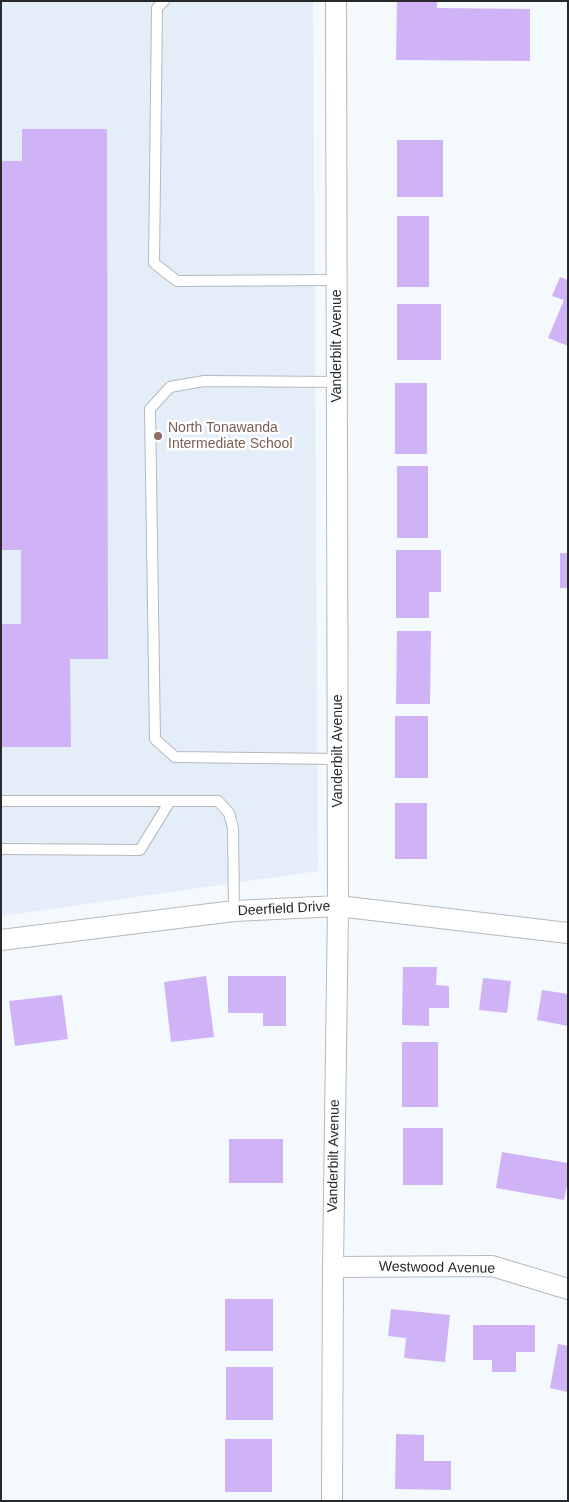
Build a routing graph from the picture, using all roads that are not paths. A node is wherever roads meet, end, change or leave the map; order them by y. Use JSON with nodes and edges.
{"nodes":[{"id":1,"x":164,"y":1,"type":"edge"},
{"id":2,"x":336,"y":1,"type":"edge"},
{"id":3,"x":337,"y":280,"type":"junction"},
{"id":4,"x":337,"y":382,"type":"junction"},
{"id":5,"x":338,"y":759,"type":"junction"},
{"id":6,"x":1,"y":800,"type":"edge"},
{"id":7,"x":170,"y":801,"type":"junction"},
{"id":8,"x":1,"y":848,"type":"edge"},
{"id":9,"x":338,"y":906,"type":"junction"},
{"id":10,"x":234,"y":911,"type":"junction"},
{"id":11,"x":568,"y":933,"type":"edge"},
{"id":12,"x":1,"y":940,"type":"edge"},
{"id":13,"x":333,"y":1267,"type":"junction"},
{"id":14,"x":568,"y":1289,"type":"edge"},
{"id":15,"x":332,"y":1501,"type":"edge"}],
"edges":[{"from":1,"to":3,"type":"lane"},
{"from":2,"to":3,"type":"street","name":"Vanderbilt Avenue"},
{"from":3,"to":4,"type":"street","name":"Vanderbilt Avenue"},
{"from":4,"to":5,"type":"street","name":"Vanderbilt Avenue"},
{"from":4,"to":5,"type":"lane"},
{"from":5,"to":9,"type":"street","name":"Vanderbilt Avenue"},
{"from":6,"to":7,"type":"lane"},
{"from":7,"to":8,"type":"lane"},
{"from":7,"to":10,"type":"lane"},
{"from":9,"to":10,"type":"street","name":"Deerfield Drive"},
{"from":9,"to":11,"type":"street","name":"Deerfield Drive"},
{"from":9,"to":13,"type":"street","name":"Vanderbilt Avenue"},
{"from":10,"to":12,"type":"street","name":"Deerfield Drive"},
{"from":13,"to":14,"type":"street","name":"Westwood Avenue"},
{"from":13,"to":15,"type":"street","name":"Vanderbilt Avenue"}]}
